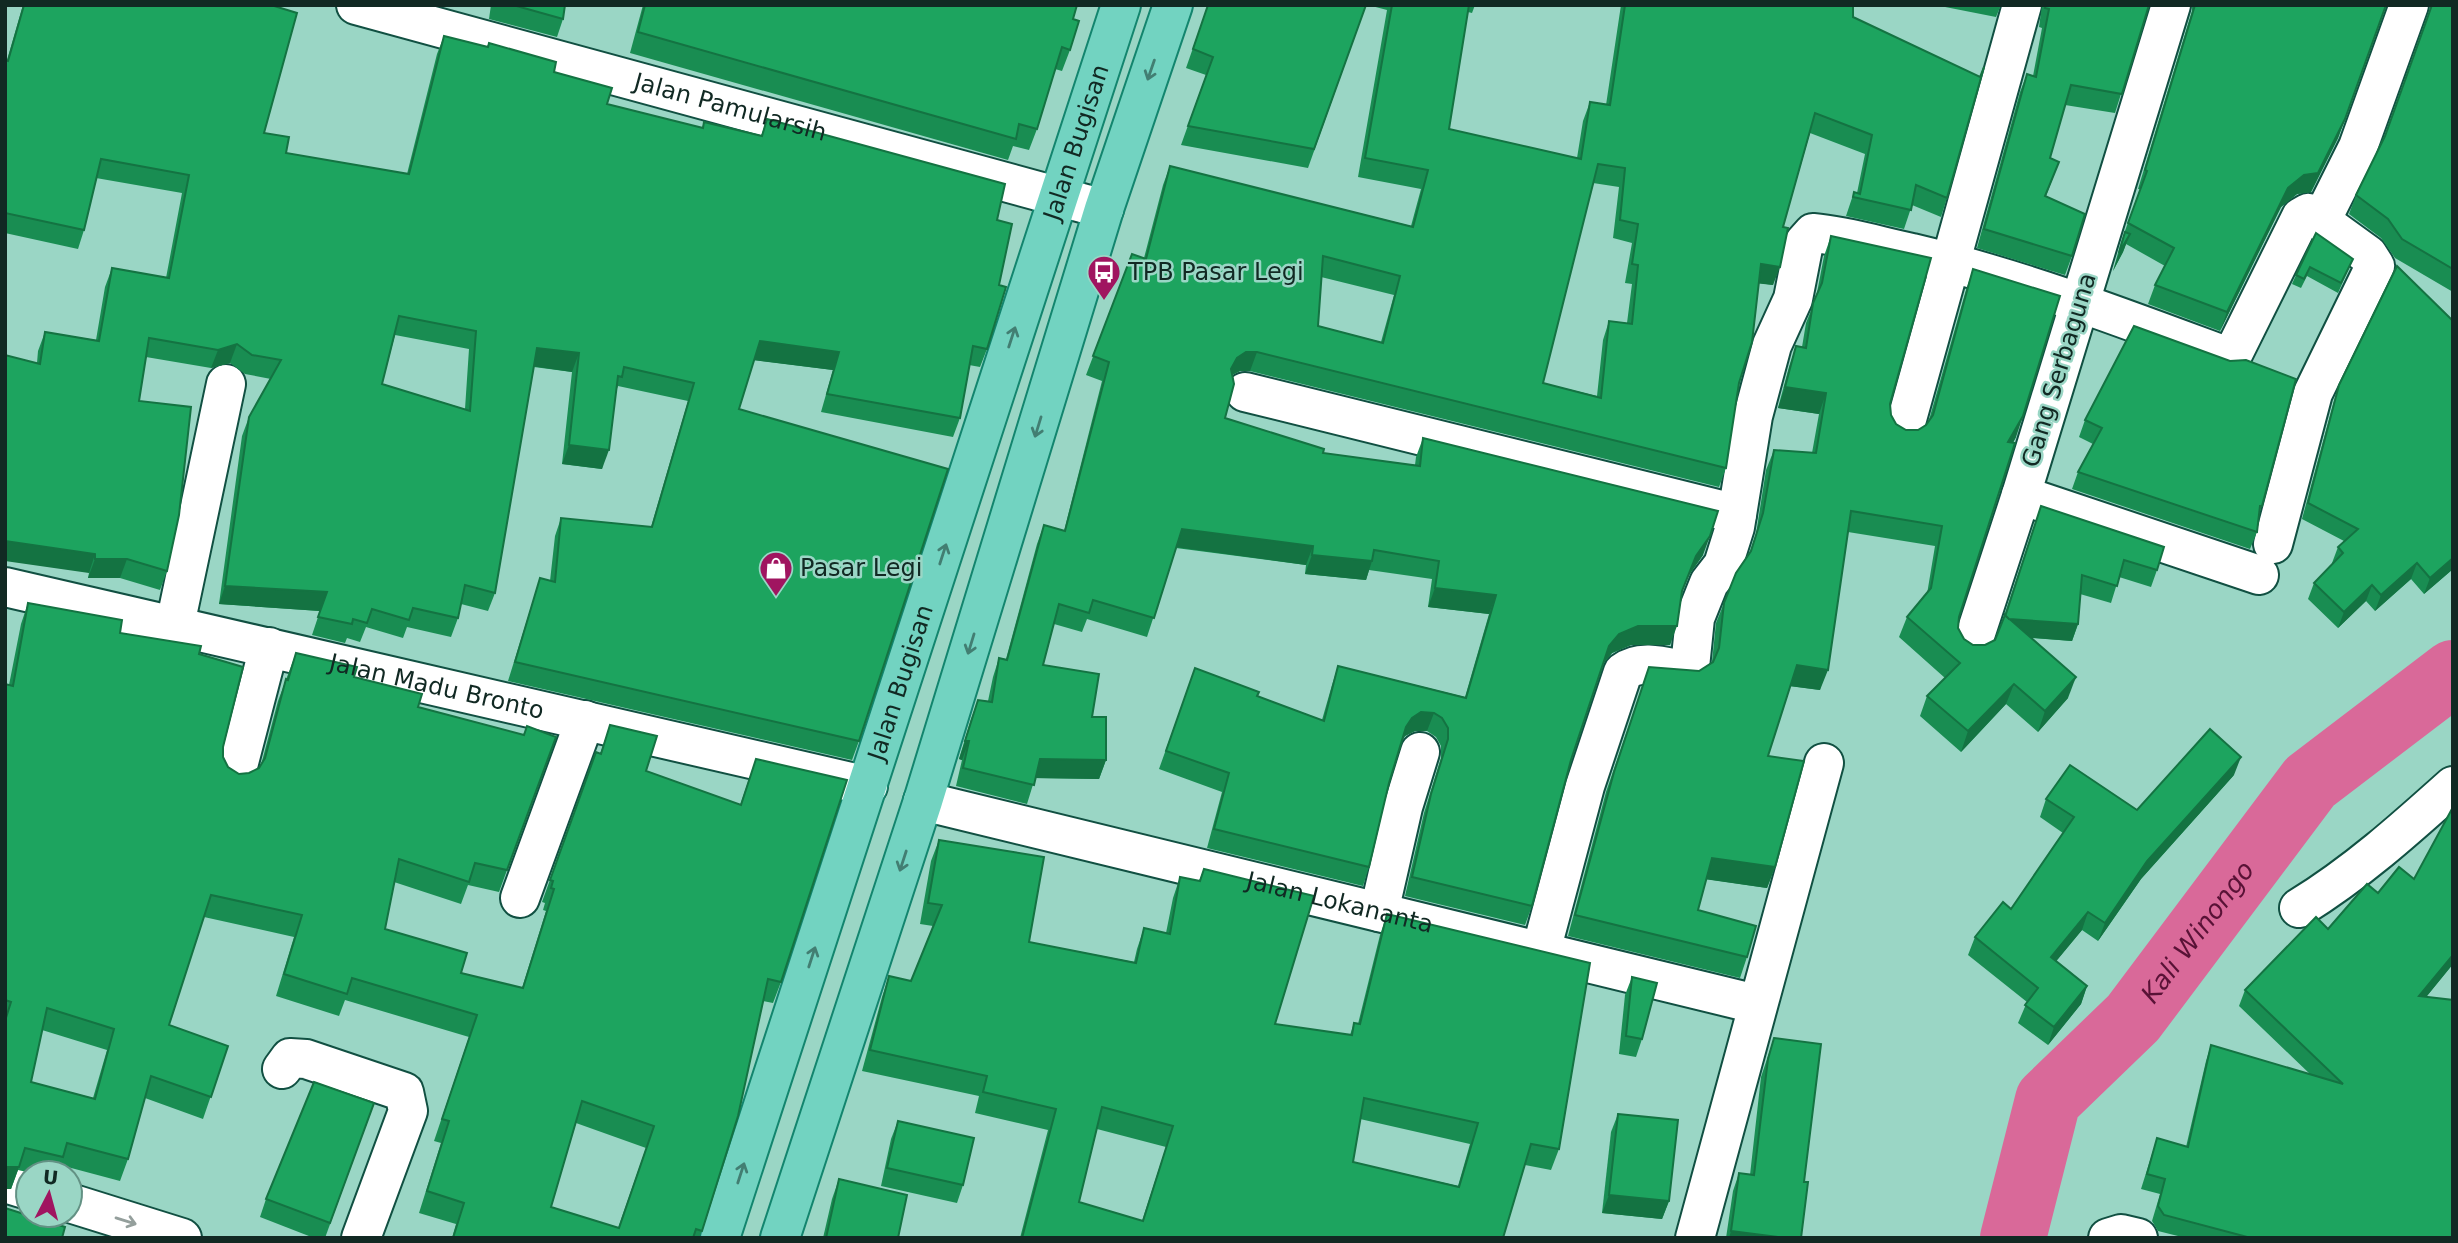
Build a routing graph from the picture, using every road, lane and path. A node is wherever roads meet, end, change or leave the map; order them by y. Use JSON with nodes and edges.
{"nodes":[{"id":1,"x":356,"y":5,"type":"edge"},
{"id":2,"x":1121,"y":5,"type":"edge"},
{"id":3,"x":1173,"y":5,"type":"edge"},
{"id":4,"x":2022,"y":5,"type":"edge"},
{"id":5,"x":2171,"y":5,"type":"edge"},
{"id":6,"x":2409,"y":5,"type":"edge"},
{"id":7,"x":1058,"y":195,"type":"junction"},
{"id":8,"x":1104,"y":209,"type":"junction"},
{"id":9,"x":2321,"y":221,"type":"junction"},
{"id":10,"x":1951,"y":262,"type":"junction"},
{"id":11,"x":2080,"y":302,"type":"junction"},
{"id":12,"x":226,"y":384,"type":"dead end"},
{"id":13,"x":1245,"y":392,"type":"dead end"},
{"id":14,"x":1904,"y":430,"type":"edge"},
{"id":15,"x":2021,"y":495,"type":"junction"},
{"id":16,"x":1737,"y":514,"type":"junction"},
{"id":17,"x":5,"y":587,"type":"edge"},
{"id":18,"x":175,"y":625,"type":"junction"},
{"id":19,"x":1972,"y":645,"type":"edge"},
{"id":20,"x":269,"y":647,"type":"junction"},
{"id":21,"x":584,"y":720,"type":"junction"},
{"id":22,"x":1420,"y":752,"type":"dead end"},
{"id":23,"x":1824,"y":763,"type":"dead end"},
{"id":24,"x":236,"y":774,"type":"edge"},
{"id":25,"x":868,"y":786,"type":"junction"},
{"id":26,"x":2448,"y":798,"type":"edge"},
{"id":27,"x":923,"y":801,"type":"junction"},
{"id":28,"x":520,"y":898,"type":"dead end"},
{"id":29,"x":2299,"y":908,"type":"dead end"},
{"id":30,"x":1379,"y":912,"type":"junction"},
{"id":31,"x":1541,"y":951,"type":"junction"},
{"id":32,"x":1756,"y":1004,"type":"junction"},
{"id":33,"x":282,"y":1069,"type":"dead end"},
{"id":34,"x":84,"y":1207,"type":"edge"},
{"id":35,"x":5,"y":1210,"type":"edge"},
{"id":36,"x":98,"y":1238,"type":"edge"},
{"id":37,"x":182,"y":1238,"type":"edge"},
{"id":38,"x":361,"y":1238,"type":"edge"},
{"id":39,"x":720,"y":1238,"type":"edge"},
{"id":40,"x":780,"y":1238,"type":"edge"},
{"id":41,"x":1695,"y":1238,"type":"edge"},
{"id":42,"x":2108,"y":1238,"type":"edge"},
{"id":43,"x":2138,"y":1238,"type":"edge"}],
"edges":[{"from":1,"to":7,"type":"street","name":"Jalan Pamularsih"},
{"from":2,"to":7,"type":"main road","name":"Jalan Bugisan"},
{"from":3,"to":8,"type":"main road","name":"Jalan Bugisan","one_way":true},
{"from":4,"to":10,"type":"street"},
{"from":5,"to":11,"type":"street","name":"Gang Serbaguna"},
{"from":6,"to":9,"type":"street"},
{"from":7,"to":8,"type":"street","name":"Jalan Pamularsih"},
{"from":25,"to":7,"type":"main road","name":"Jalan Bugisan","one_way":true},
{"from":8,"to":27,"type":"main road","name":"Jalan Bugisan","one_way":true},
{"from":9,"to":11,"type":"street"},
{"from":9,"to":15,"type":"street","name":"Gang Serbaguna"},
{"from":10,"to":11,"type":"street"},
{"from":10,"to":14,"type":"street"},
{"from":10,"to":16,"type":"street"},
{"from":11,"to":15,"type":"street","name":"Gang Serbaguna"},
{"from":12,"to":18,"type":"street"},
{"from":13,"to":16,"type":"street"},
{"from":15,"to":19,"type":"street"},
{"from":16,"to":31,"type":"street"},
{"from":17,"to":18,"type":"street","name":"Jalan Madu Bronto"},
{"from":18,"to":20,"type":"street","name":"Jalan Madu Bronto"},
{"from":20,"to":21,"type":"street","name":"Jalan Madu Bronto"},
{"from":20,"to":24,"type":"street"},
{"from":21,"to":25,"type":"street","name":"Jalan Madu Bronto"},
{"from":21,"to":28,"type":"street"},
{"from":22,"to":30,"type":"street"},
{"from":23,"to":32,"type":"street"},
{"from":25,"to":27,"type":"main road"},
{"from":39,"to":25,"type":"main road","name":"Jalan Bugisan","one_way":true},
{"from":26,"to":29,"type":"street"},
{"from":27,"to":30,"type":"street","name":"Jalan Lokananta"},
{"from":27,"to":40,"type":"main road","name":"Jalan Bugisan","one_way":true},
{"from":30,"to":31,"type":"street","name":"Jalan Lokananta"},
{"from":31,"to":32,"type":"street","name":"Jalan Lokananta"},
{"from":32,"to":41,"type":"street"},
{"from":33,"to":38,"type":"street"},
{"from":34,"to":37,"type":"street","one_way":true},
{"from":35,"to":36,"type":"street"},
{"from":42,"to":43,"type":"street"}]}
